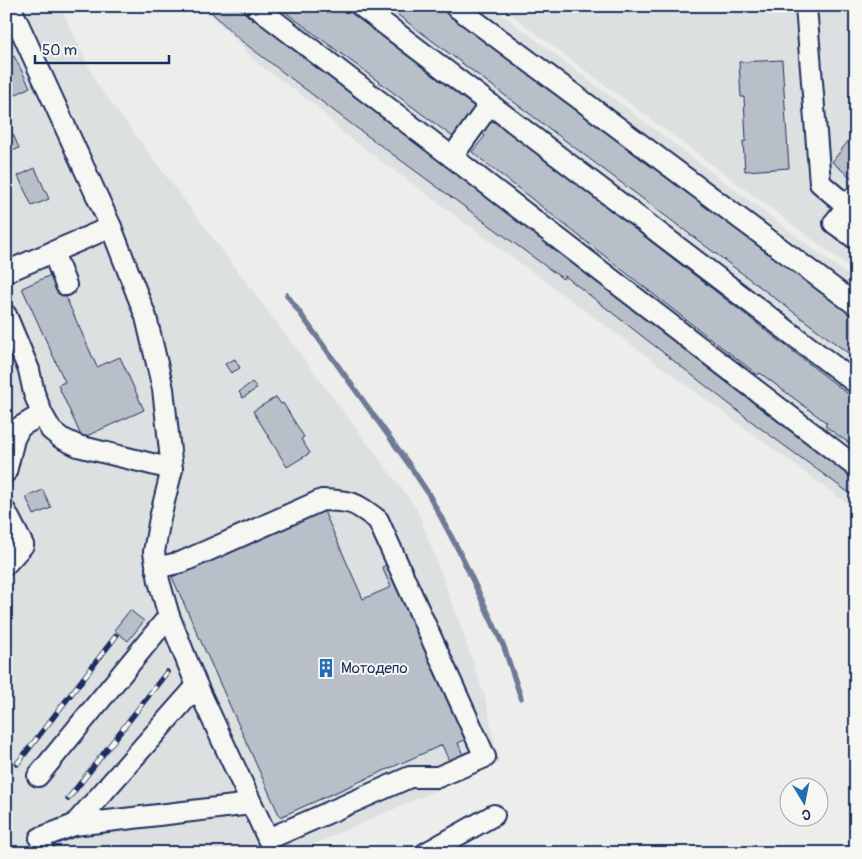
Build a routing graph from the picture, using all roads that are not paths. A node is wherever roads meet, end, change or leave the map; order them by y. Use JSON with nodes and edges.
{"nodes":[{"id":1,"x":255,"y":6,"type":"edge"},
{"id":2,"x":361,"y":6,"type":"edge"},
{"id":3,"x":455,"y":6,"type":"edge"},
{"id":4,"x":806,"y":6,"type":"edge"},
{"id":5,"x":10,"y":16,"type":"edge"},
{"id":6,"x":490,"y":104,"type":"junction"},
{"id":7,"x":452,"y":157,"type":"junction"},
{"id":8,"x":852,"y":200,"type":"edge"},
{"id":9,"x":111,"y":226,"type":"junction"},
{"id":10,"x":856,"y":239,"type":"edge"},
{"id":11,"x":53,"y":252,"type":"junction"},
{"id":12,"x":6,"y":272,"type":"edge"},
{"id":13,"x":66,"y":285,"type":"dead end"},
{"id":14,"x":856,"y":304,"type":"edge"},
{"id":15,"x":6,"y":315,"type":"edge"},
{"id":16,"x":856,"y":384,"type":"edge"},
{"id":17,"x":42,"y":414,"type":"junction"},
{"id":18,"x":856,"y":467,"type":"edge"},
{"id":19,"x":172,"y":469,"type":"junction"},
{"id":20,"x":6,"y":472,"type":"edge"},
{"id":21,"x":6,"y":512,"type":"edge"},
{"id":22,"x":6,"y":564,"type":"edge"},
{"id":23,"x":156,"y":568,"type":"junction"},
{"id":24,"x":170,"y":616,"type":"junction"},
{"id":25,"x":198,"y":686,"type":"junction"},
{"id":26,"x":38,"y":776,"type":"dead end"},
{"id":27,"x":251,"y":804,"type":"junction"},
{"id":28,"x":494,"y":816,"type":"dead end"},
{"id":29,"x":74,"y":824,"type":"junction"},
{"id":30,"x":44,"y":853,"type":"edge"},
{"id":31,"x":426,"y":853,"type":"edge"}],
"edges":[{"from":1,"to":7,"type":"lane"},
{"from":2,"to":6,"type":"lane"},
{"from":3,"to":14,"type":"lane"},
{"from":4,"to":8,"type":"lane"},
{"from":5,"to":9,"type":"lane"},
{"from":6,"to":7,"type":"lane"},
{"from":6,"to":16,"type":"lane"},
{"from":7,"to":18,"type":"lane"},
{"from":8,"to":10,"type":"lane"},
{"from":9,"to":11,"type":"lane"},
{"from":9,"to":19,"type":"lane"},
{"from":11,"to":12,"type":"lane"},
{"from":11,"to":13,"type":"lane"},
{"from":15,"to":17,"type":"lane"},
{"from":17,"to":19,"type":"lane"},
{"from":17,"to":20,"type":"lane"},
{"from":19,"to":23,"type":"lane"},
{"from":21,"to":22,"type":"lane"},
{"from":23,"to":24,"type":"lane"},
{"from":23,"to":27,"type":"lane"},
{"from":24,"to":25,"type":"lane"},
{"from":24,"to":26,"type":"lane"},
{"from":25,"to":27,"type":"lane"},
{"from":25,"to":29,"type":"lane"},
{"from":27,"to":29,"type":"lane"},
{"from":28,"to":31,"type":"lane"},
{"from":29,"to":30,"type":"lane"}]}
